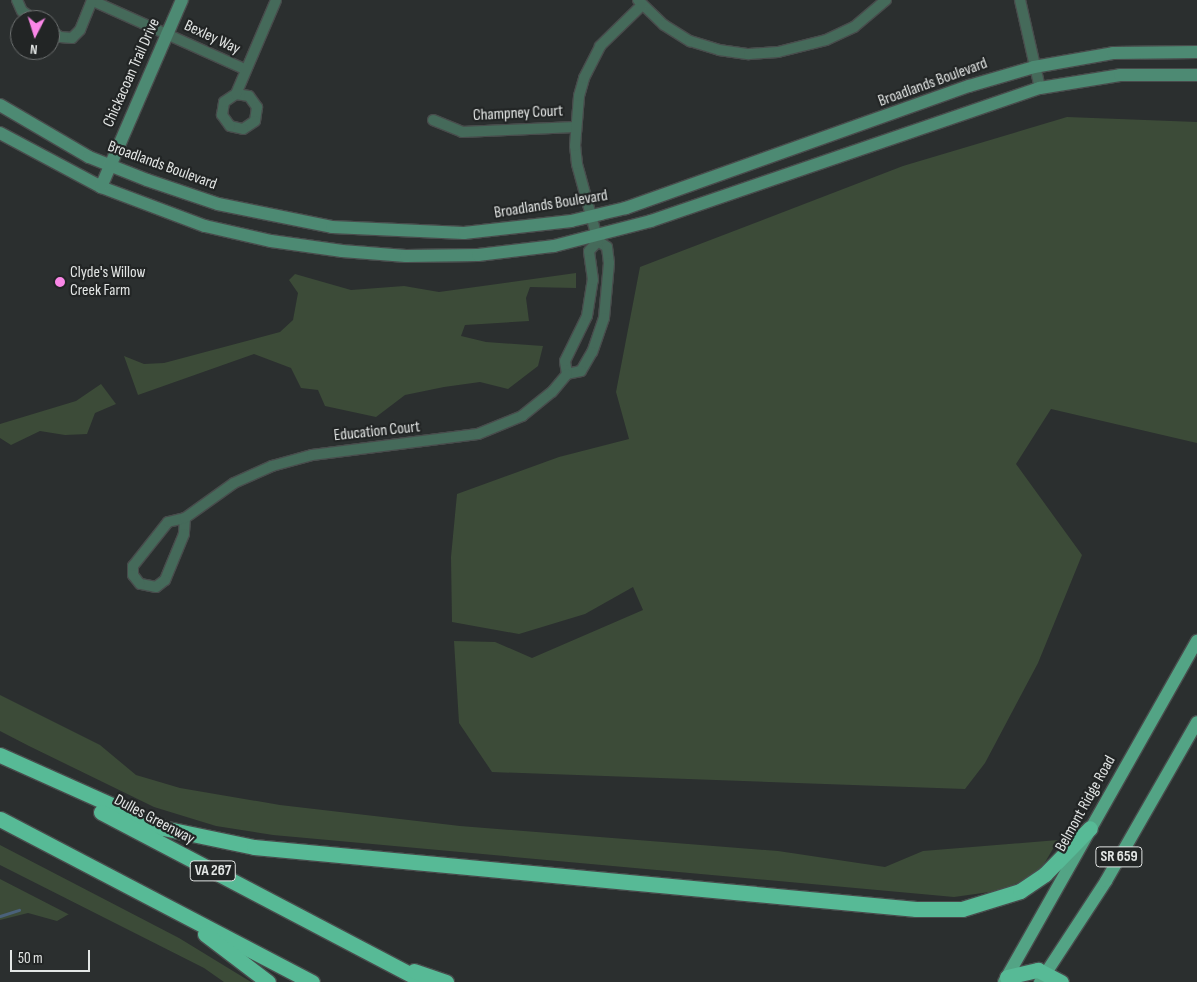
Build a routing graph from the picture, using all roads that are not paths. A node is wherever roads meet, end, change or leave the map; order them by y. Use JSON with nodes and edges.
{"nodes":[{"id":1,"x":93,"y":0,"type":"edge"},
{"id":2,"x":182,"y":0,"type":"edge"},
{"id":3,"x":276,"y":0,"type":"edge"},
{"id":4,"x":886,"y":0,"type":"edge"},
{"id":5,"x":1020,"y":0,"type":"edge"},
{"id":6,"x":640,"y":2,"type":"edge"},
{"id":7,"x":167,"y":34,"type":"junction"},
{"id":8,"x":60,"y":37,"type":"edge"},
{"id":9,"x":1197,"y":52,"type":"edge"},
{"id":10,"x":1034,"y":67,"type":"junction"},
{"id":11,"x":244,"y":69,"type":"junction"},
{"id":12,"x":1197,"y":75,"type":"edge"},
{"id":13,"x":1040,"y":88,"type":"junction"},
{"id":14,"x":236,"y":94,"type":"dead end"},
{"id":15,"x":0,"y":105,"type":"edge"},
{"id":16,"x":433,"y":120,"type":"dead end"},
{"id":17,"x":576,"y":127,"type":"junction"},
{"id":18,"x":0,"y":134,"type":"edge"},
{"id":19,"x":110,"y":165,"type":"junction"},
{"id":20,"x":100,"y":187,"type":"junction"},
{"id":21,"x":592,"y":216,"type":"junction"},
{"id":22,"x":597,"y":238,"type":"junction"},
{"id":23,"x":567,"y":374,"type":"junction"},
{"id":24,"x":185,"y":518,"type":"junction"},
{"id":25,"x":1197,"y":641,"type":"edge"},
{"id":26,"x":1197,"y":722,"type":"edge"},
{"id":27,"x":0,"y":755,"type":"edge"},
{"id":28,"x":0,"y":760,"type":"edge"},
{"id":29,"x":0,"y":819,"type":"edge"},
{"id":30,"x":1090,"y":828,"type":"junction"},
{"id":31,"x":177,"y":912,"type":"junction"},
{"id":32,"x":395,"y":966,"type":"junction"},
{"id":33,"x":1044,"y":978,"type":"edge"},
{"id":34,"x":1006,"y":980,"type":"edge"},
{"id":35,"x":268,"y":982,"type":"edge"},
{"id":36,"x":312,"y":982,"type":"edge"},
{"id":37,"x":425,"y":982,"type":"edge"},
{"id":38,"x":446,"y":982,"type":"edge"},
{"id":39,"x":1061,"y":982,"type":"edge"}],
"edges":[{"from":1,"to":7,"type":"street","name":"Bexley Way"},
{"from":1,"to":8,"type":"street"},
{"from":2,"to":7,"type":"main road","name":"Chickacoan Trail Drive"},
{"from":3,"to":11,"type":"street"},
{"from":4,"to":6,"type":"street"},
{"from":5,"to":10,"type":"street"},
{"from":6,"to":17,"type":"street"},
{"from":7,"to":11,"type":"street","name":"Bexley Way"},
{"from":7,"to":19,"type":"main road","name":"Chickacoan Trail Drive"},
{"from":9,"to":10,"type":"main road","name":"Broadlands Boulevard"},
{"from":10,"to":13,"type":"street"},
{"from":10,"to":21,"type":"main road","name":"Broadlands Boulevard"},
{"from":11,"to":14,"type":"street"},
{"from":12,"to":13,"type":"main road"},
{"from":13,"to":22,"type":"main road"},
{"from":15,"to":19,"type":"main road","name":"Broadlands Boulevard"},
{"from":16,"to":17,"type":"street","name":"Champney Court"},
{"from":17,"to":21,"type":"street"},
{"from":18,"to":20,"type":"main road"},
{"from":19,"to":20,"type":"main road","name":"Chickacoan Trail Drive"},
{"from":19,"to":21,"type":"main road","name":"Broadlands Boulevard"},
{"from":20,"to":22,"type":"main road"},
{"from":21,"to":22,"type":"street"},
{"from":22,"to":23,"type":"street"},
{"from":22,"to":23,"type":"street","name":"Education Court"},
{"from":23,"to":24,"type":"street","name":"Education Court"},
{"from":24,"to":24,"type":"street","name":"Education Court"},
{"from":25,"to":30,"type":"main road","name":"Belmont Ridge Road","number":"SR 659"},
{"from":26,"to":33,"type":"main road","number":"SR 659"},
{"from":27,"to":30,"type":"highway"},
{"from":28,"to":32,"type":"highway","name":"Dulles Greenway","number":"VA 267"},
{"from":29,"to":31,"type":"highway"},
{"from":30,"to":34,"type":"main road","name":"Belmont Ridge Road","number":"SR 659"},
{"from":31,"to":35,"type":"highway"},
{"from":31,"to":36,"type":"highway"},
{"from":32,"to":37,"type":"highway","name":"Dulles Greenway","number":"VA 267"},
{"from":32,"to":38,"type":"highway"},
{"from":33,"to":34,"type":"highway"},
{"from":33,"to":39,"type":"highway"}]}
